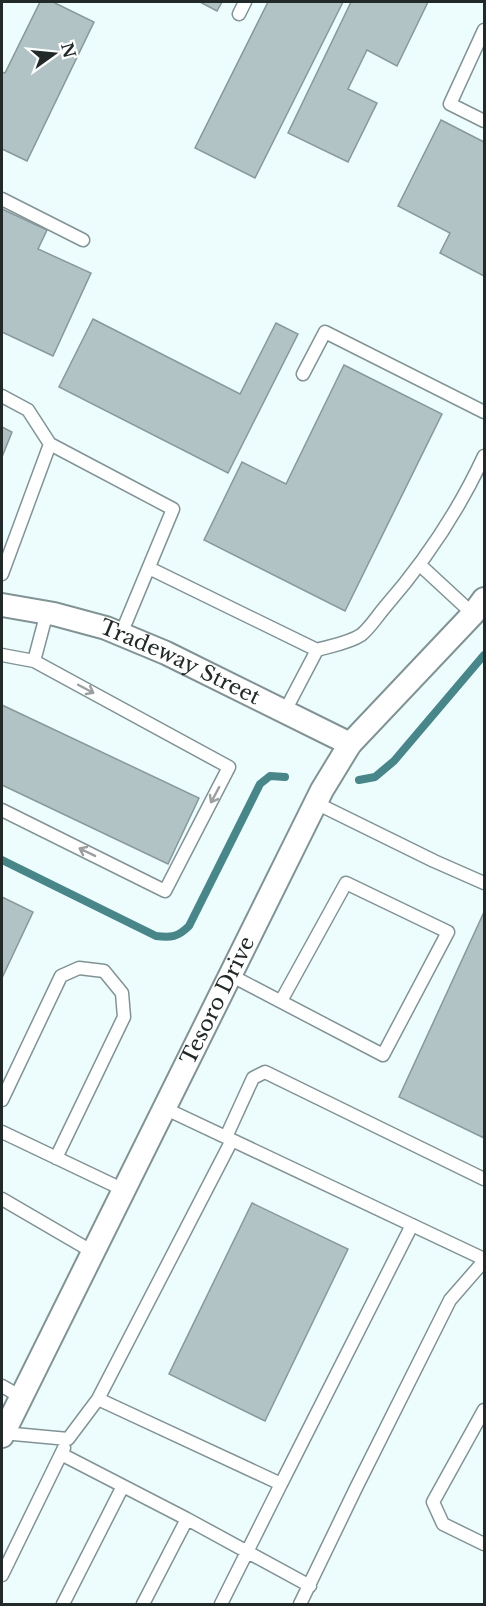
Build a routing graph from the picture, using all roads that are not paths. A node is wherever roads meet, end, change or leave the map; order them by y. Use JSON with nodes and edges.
{"nodes":[{"id":1,"x":245,"y":2,"type":"edge"},
{"id":2,"x":239,"y":14,"type":"dead end"},
{"id":3,"x":484,"y":30,"type":"edge"},
{"id":4,"x":484,"y":121,"type":"edge"},
{"id":5,"x":2,"y":199,"type":"edge"},
{"id":6,"x":83,"y":240,"type":"dead end"},
{"id":7,"x":303,"y":374,"type":"dead end"},
{"id":8,"x":2,"y":396,"type":"edge"},
{"id":9,"x":484,"y":412,"type":"edge"},
{"id":10,"x":50,"y":444,"type":"junction"},
{"id":11,"x":484,"y":456,"type":"edge"},
{"id":12,"x":420,"y":565,"type":"junction"},
{"id":13,"x":149,"y":568,"type":"junction"},
{"id":14,"x":2,"y":574,"type":"edge"},
{"id":15,"x":2,"y":605,"type":"edge"},
{"id":16,"x":479,"y":606,"type":"edge"},
{"id":17,"x":47,"y":612,"type":"junction"},
{"id":18,"x":122,"y":634,"type":"junction"},
{"id":19,"x":317,"y":650,"type":"junction"},
{"id":20,"x":2,"y":655,"type":"edge"},
{"id":21,"x":34,"y":661,"type":"junction"},
{"id":22,"x":285,"y":711,"type":"junction"},
{"id":23,"x":350,"y":744,"type":"junction"},
{"id":24,"x":316,"y":803,"type":"junction"},
{"id":25,"x":2,"y":810,"type":"edge"},
{"id":26,"x":484,"y":883,"type":"edge"},
{"id":27,"x":230,"y":975,"type":"junction"},
{"id":28,"x":281,"y":1001,"type":"junction"},
{"id":29,"x":2,"y":1100,"type":"edge"},
{"id":30,"x":164,"y":1108,"type":"junction"},
{"id":31,"x":2,"y":1132,"type":"edge"},
{"id":32,"x":229,"y":1139,"type":"junction"},
{"id":33,"x":56,"y":1158,"type":"junction"},
{"id":34,"x":484,"y":1179,"type":"edge"},
{"id":35,"x":124,"y":1190,"type":"junction"},
{"id":36,"x":2,"y":1199,"type":"edge"},
{"id":37,"x":412,"y":1225,"type":"junction"},
{"id":38,"x":93,"y":1252,"type":"junction"},
{"id":39,"x":484,"y":1260,"type":"edge"},
{"id":40,"x":2,"y":1386,"type":"edge"},
{"id":41,"x":21,"y":1397,"type":"junction"},
{"id":42,"x":98,"y":1400,"type":"junction"},
{"id":43,"x":484,"y":1410,"type":"edge"},
{"id":44,"x":2,"y":1434,"type":"edge"},
{"id":45,"x":68,"y":1439,"type":"junction"},
{"id":46,"x":61,"y":1454,"type":"junction"},
{"id":47,"x":281,"y":1484,"type":"junction"},
{"id":48,"x":123,"y":1486,"type":"junction"},
{"id":49,"x":187,"y":1519,"type":"junction"},
{"id":50,"x":484,"y":1544,"type":"edge"},
{"id":51,"x":247,"y":1552,"type":"junction"},
{"id":52,"x":2,"y":1575,"type":"edge"},
{"id":53,"x":310,"y":1586,"type":"junction"},
{"id":54,"x":63,"y":1605,"type":"edge"},
{"id":55,"x":143,"y":1605,"type":"edge"},
{"id":56,"x":221,"y":1605,"type":"edge"},
{"id":57,"x":300,"y":1605,"type":"edge"}],
"edges":[{"from":1,"to":2,"type":"lane"},
{"from":3,"to":4,"type":"lane"},
{"from":5,"to":6,"type":"lane"},
{"from":7,"to":9,"type":"lane"},
{"from":8,"to":10,"type":"lane"},
{"from":10,"to":13,"type":"lane"},
{"from":10,"to":14,"type":"lane"},
{"from":11,"to":12,"type":"lane"},
{"from":12,"to":16,"type":"lane"},
{"from":12,"to":19,"type":"lane"},
{"from":13,"to":18,"type":"lane"},
{"from":13,"to":19,"type":"lane"},
{"from":15,"to":17,"type":"street","name":"Tradeway Street"},
{"from":16,"to":23,"type":"street","name":"Tesoro Drive"},
{"from":17,"to":18,"type":"street","name":"Tradeway Street"},
{"from":17,"to":21,"type":"lane"},
{"from":18,"to":22,"type":"street","name":"Tradeway Street"},
{"from":19,"to":22,"type":"lane"},
{"from":20,"to":21,"type":"lane"},
{"from":21,"to":25,"type":"lane","one_way":true},
{"from":22,"to":23,"type":"street","name":"Tradeway Street"},
{"from":23,"to":24,"type":"street","name":"Tesoro Drive"},
{"from":24,"to":26,"type":"lane"},
{"from":24,"to":27,"type":"street","name":"Tesoro Drive"},
{"from":27,"to":28,"type":"lane"},
{"from":27,"to":30,"type":"street","name":"Tesoro Drive"},
{"from":28,"to":28,"type":"lane"},
{"from":29,"to":33,"type":"lane"},
{"from":30,"to":32,"type":"lane"},
{"from":30,"to":35,"type":"street","name":"Tesoro Drive"},
{"from":31,"to":33,"type":"lane"},
{"from":32,"to":34,"type":"lane"},
{"from":32,"to":37,"type":"lane"},
{"from":32,"to":42,"type":"lane"},
{"from":33,"to":35,"type":"lane"},
{"from":35,"to":38,"type":"street","name":"Tesoro Drive"},
{"from":36,"to":38,"type":"lane"},
{"from":37,"to":39,"type":"lane"},
{"from":37,"to":47,"type":"lane"},
{"from":38,"to":41,"type":"street","name":"Tesoro Drive"},
{"from":39,"to":53,"type":"lane"},
{"from":40,"to":41,"type":"lane"},
{"from":41,"to":44,"type":"street","name":"Tesoro Drive"},
{"from":42,"to":45,"type":"lane"},
{"from":42,"to":47,"type":"lane"},
{"from":43,"to":50,"type":"lane"},
{"from":44,"to":45,"type":"lane"},
{"from":45,"to":46,"type":"lane"},
{"from":46,"to":48,"type":"lane"},
{"from":46,"to":52,"type":"lane"},
{"from":47,"to":51,"type":"lane"},
{"from":48,"to":49,"type":"lane"},
{"from":48,"to":54,"type":"lane"},
{"from":49,"to":51,"type":"lane"},
{"from":49,"to":55,"type":"lane"},
{"from":51,"to":53,"type":"lane"},
{"from":51,"to":56,"type":"lane"},
{"from":53,"to":57,"type":"lane"}]}
